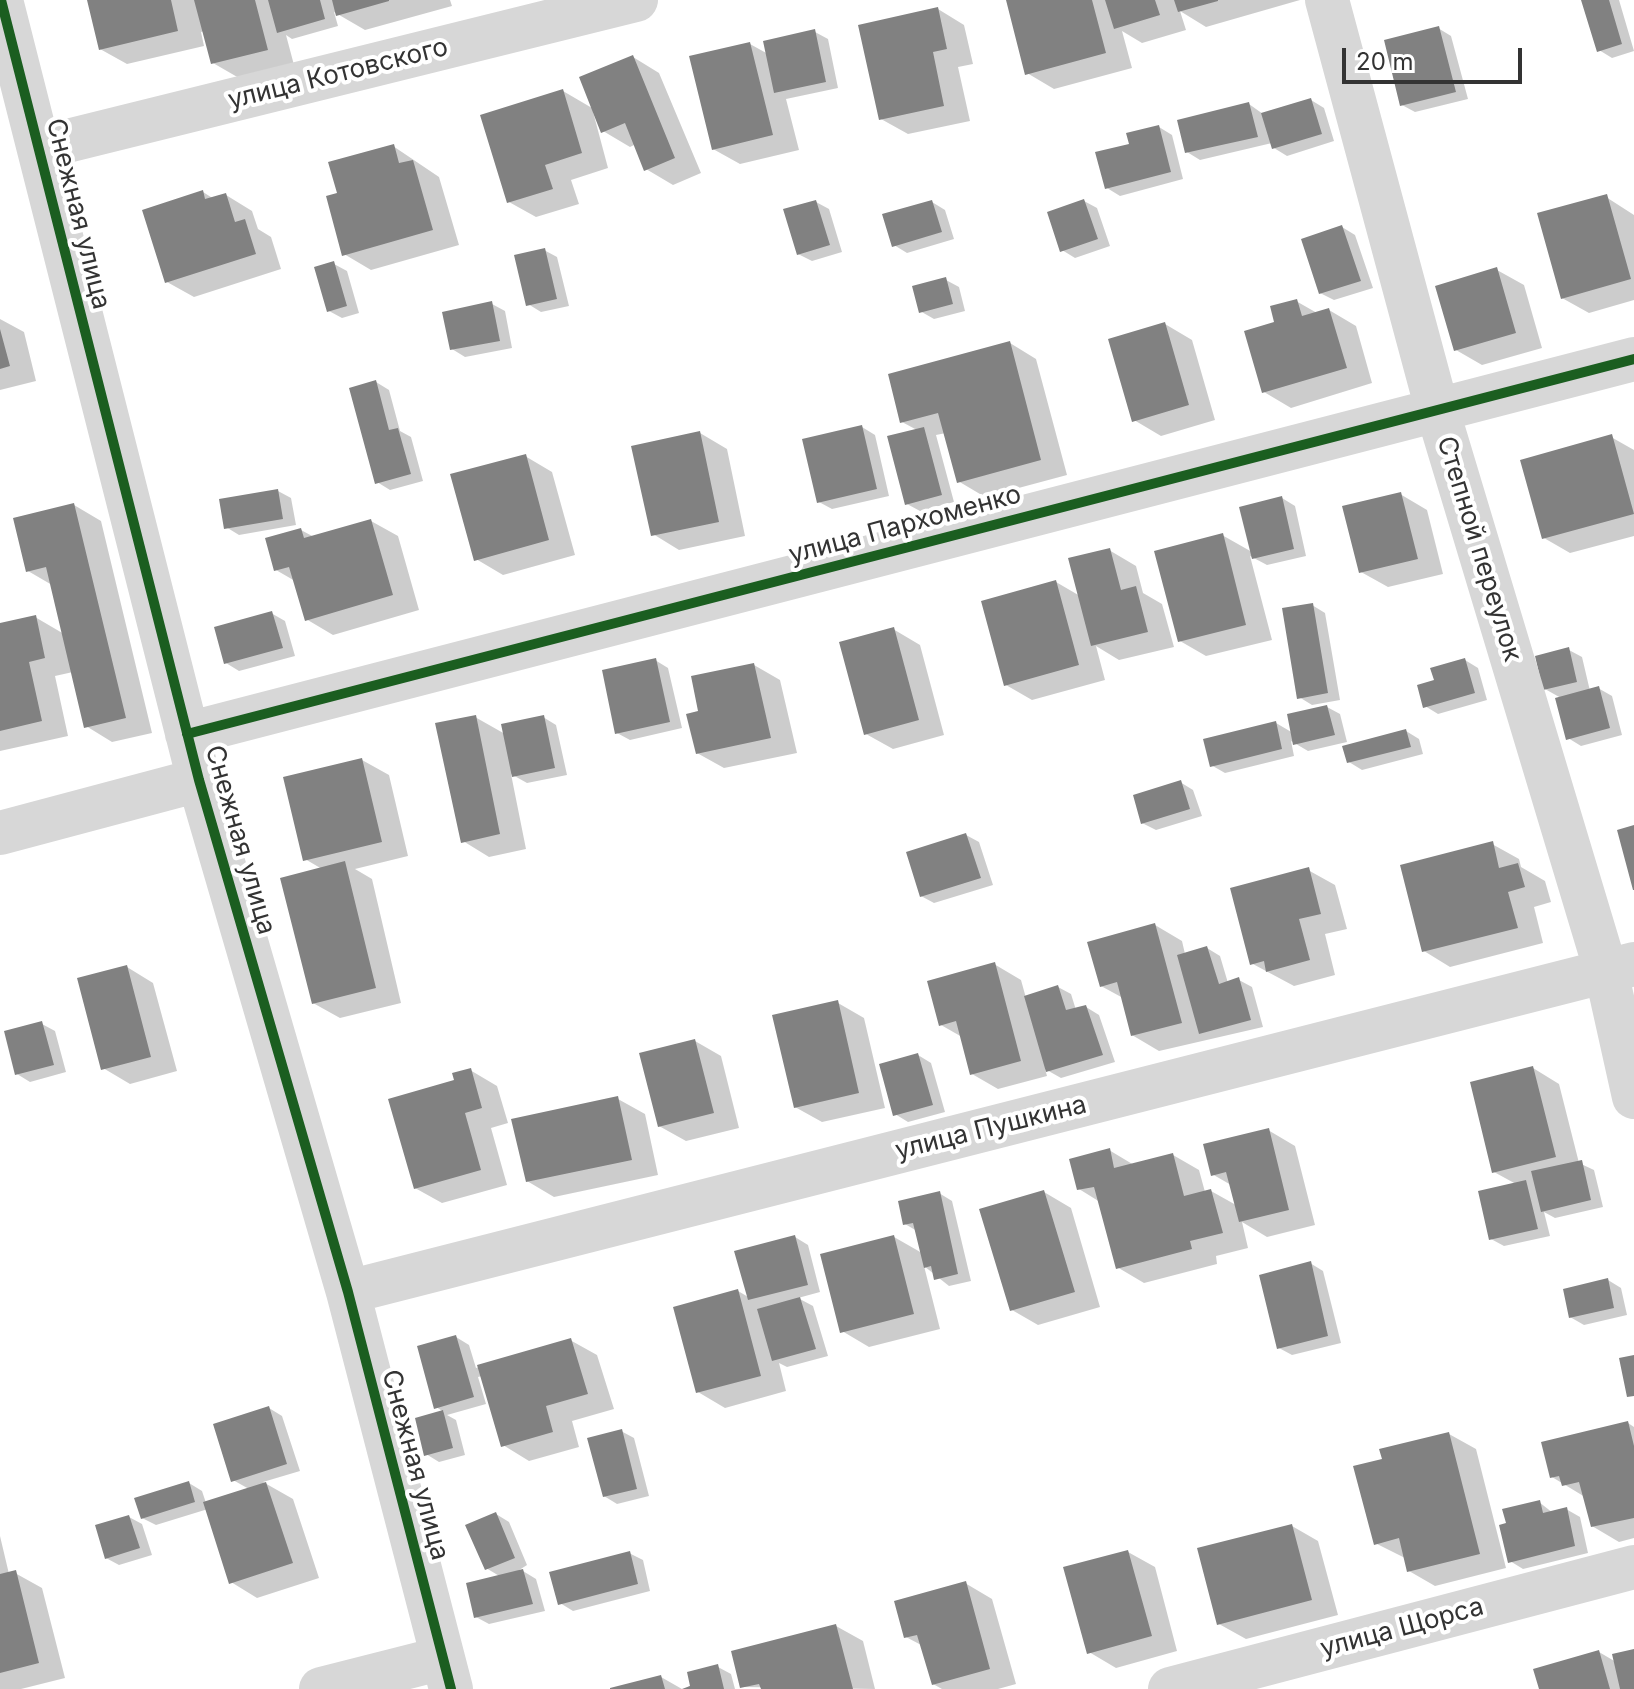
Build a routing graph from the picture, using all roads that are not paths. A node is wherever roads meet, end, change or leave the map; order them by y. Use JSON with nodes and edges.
{"nodes":[{"id":1,"x":1,"y":0,"type":"edge"},
{"id":2,"x":636,"y":0,"type":"edge"},
{"id":3,"x":1327,"y":0,"type":"edge"},
{"id":4,"x":39,"y":148,"type":"junction"},
{"id":5,"x":1634,"y":359,"type":"edge"},
{"id":6,"x":1437,"y":409,"type":"junction"},
{"id":7,"x":187,"y":734,"type":"junction"},
{"id":8,"x":199,"y":780,"type":"junction"},
{"id":9,"x":0,"y":833,"type":"edge"},
{"id":10,"x":1620,"y":968,"type":"edge"},
{"id":11,"x":1634,"y":1097,"type":"edge"},
{"id":12,"x":348,"y":1292,"type":"junction"},
{"id":13,"x":1634,"y":1567,"type":"edge"},
{"id":14,"x":447,"y":1673,"type":"edge"},
{"id":15,"x":321,"y":1689,"type":"edge"},
{"id":16,"x":1170,"y":1689,"type":"edge"}],
"edges":[{"from":1,"to":4,"type":"street","name":"Снежная улица"},
{"from":2,"to":4,"type":"street","name":"улица Котовского"},
{"from":3,"to":6,"type":"street","name":"Степной переулок"},
{"from":4,"to":7,"type":"street","name":"Снежная улица"},
{"from":5,"to":6,"type":"street","name":"улица Пархоменко"},
{"from":6,"to":7,"type":"street","name":"улица Пархоменко"},
{"from":6,"to":10,"type":"street","name":"Степной переулок"},
{"from":7,"to":8,"type":"street","name":"Снежная улица"},
{"from":8,"to":9,"type":"street"},
{"from":8,"to":12,"type":"street","name":"Снежная улица"},
{"from":10,"to":11,"type":"street","name":"Степной переулок"},
{"from":10,"to":12,"type":"street","name":"улица Пушкина"},
{"from":12,"to":14,"type":"street","name":"Снежная улица"},
{"from":13,"to":16,"type":"street","name":"улица Щорса"},
{"from":14,"to":15,"type":"street"}]}
